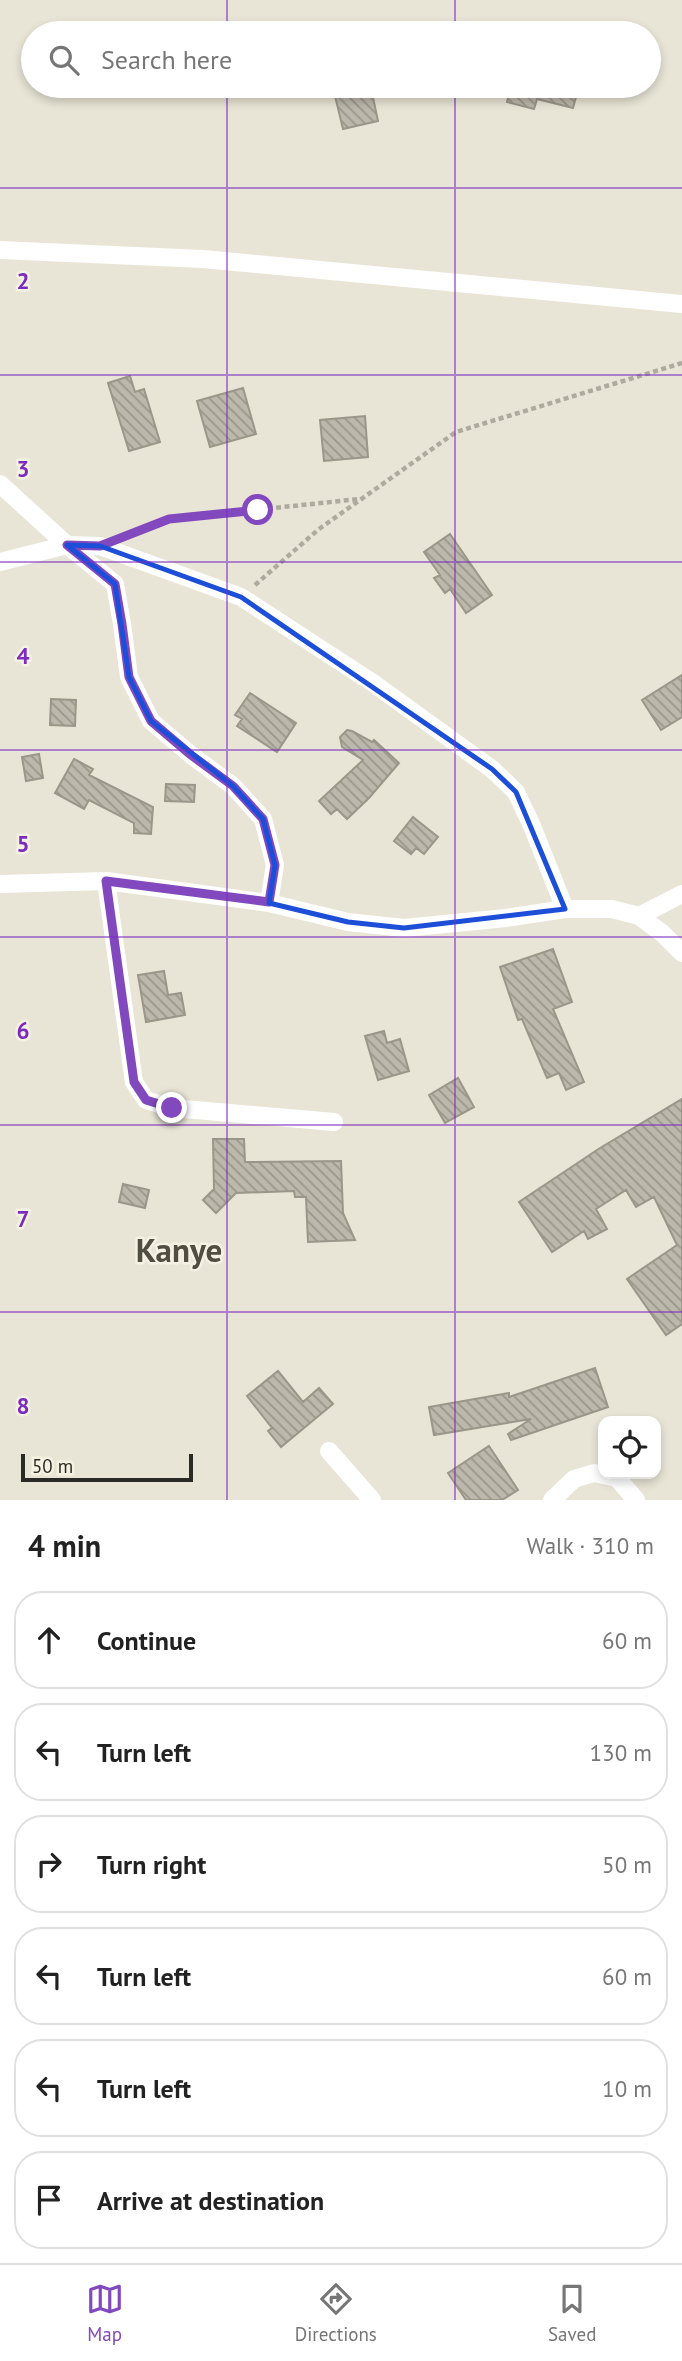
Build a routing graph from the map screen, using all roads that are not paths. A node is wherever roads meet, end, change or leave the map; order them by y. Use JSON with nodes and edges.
{"nodes":[{"id":1,"x":0,"y":250,"type":"edge"},
{"id":2,"x":682,"y":303,"type":"edge"},
{"id":3,"x":0,"y":484,"type":"edge"},
{"id":4,"x":67,"y":545,"type":"junction"},
{"id":5,"x":0,"y":562,"type":"edge"},
{"id":6,"x":106,"y":881,"type":"junction"},
{"id":7,"x":0,"y":884,"type":"edge"},
{"id":8,"x":682,"y":894,"type":"edge"},
{"id":9,"x":269,"y":902,"type":"junction"},
{"id":10,"x":565,"y":909,"type":"junction"},
{"id":11,"x":639,"y":916,"type":"junction"},
{"id":12,"x":682,"y":953,"type":"edge"},
{"id":13,"x":334,"y":1122,"type":"dead end"},
{"id":14,"x":329,"y":1451,"type":"dead end"},
{"id":15,"x":372,"y":1500,"type":"edge"},
{"id":16,"x":552,"y":1500,"type":"edge"},
{"id":17,"x":636,"y":1500,"type":"edge"}],
"edges":[{"from":1,"to":2,"type":"street"},
{"from":3,"to":4,"type":"street"},
{"from":4,"to":5,"type":"street"},
{"from":4,"to":9,"type":"street"},
{"from":4,"to":10,"type":"street"},
{"from":6,"to":7,"type":"street"},
{"from":6,"to":9,"type":"street"},
{"from":6,"to":13,"type":"street"},
{"from":8,"to":11,"type":"street"},
{"from":9,"to":10,"type":"street"},
{"from":10,"to":11,"type":"street"},
{"from":11,"to":12,"type":"street"},
{"from":14,"to":15,"type":"street"},
{"from":16,"to":17,"type":"street"}]}
